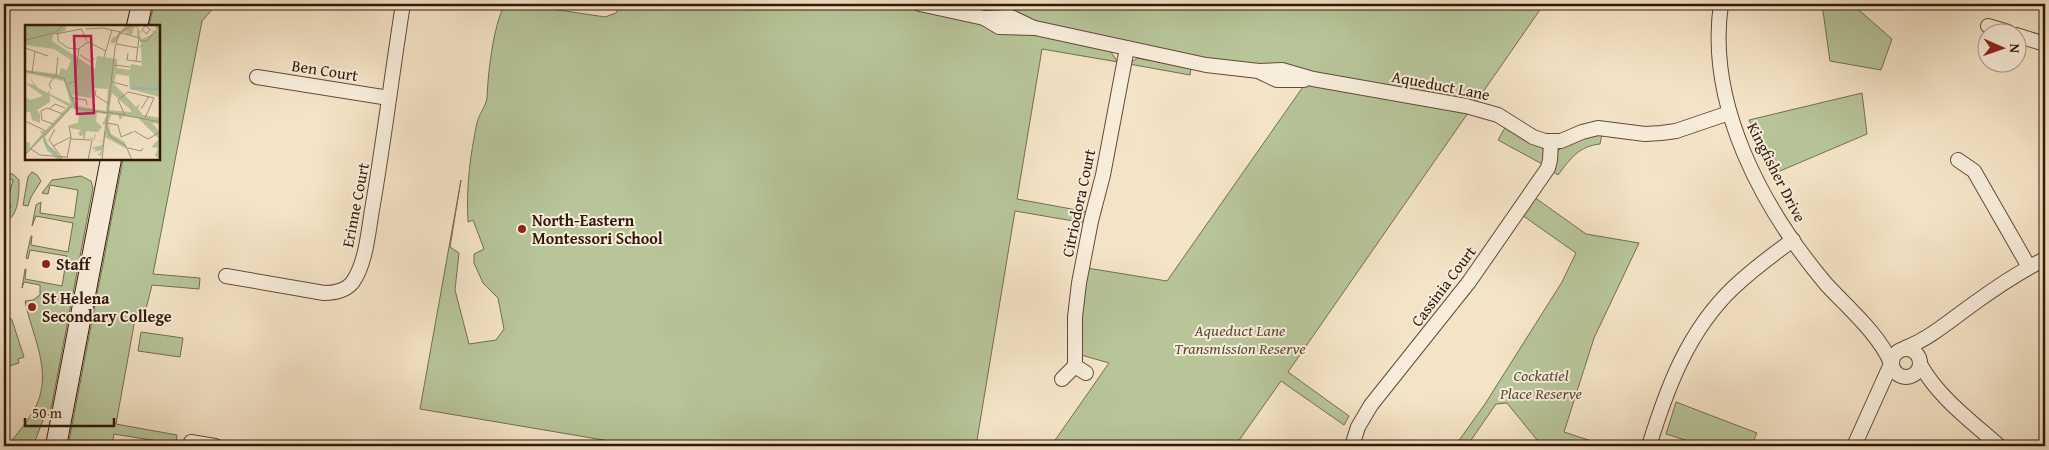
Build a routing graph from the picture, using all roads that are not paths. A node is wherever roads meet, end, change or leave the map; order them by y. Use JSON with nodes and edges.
{"nodes":[{"id":1,"x":403,"y":4,"type":"edge"},
{"id":2,"x":920,"y":4,"type":"edge"},
{"id":3,"x":1722,"y":4,"type":"edge"},
{"id":4,"x":137,"y":5,"type":"edge"},
{"id":5,"x":137,"y":25,"type":"edge"},
{"id":6,"x":2026,"y":38,"type":"edge"},
{"id":7,"x":2045,"y":44,"type":"edge"},
{"id":8,"x":1127,"y":48,"type":"junction"},
{"id":9,"x":257,"y":77,"type":"dead end"},
{"id":10,"x":388,"y":98,"type":"junction"},
{"id":11,"x":1729,"y":114,"type":"junction"},
{"id":12,"x":1551,"y":142,"type":"junction"},
{"id":13,"x":111,"y":160,"type":"edge"},
{"id":14,"x":1958,"y":160,"type":"dead end"},
{"id":15,"x":1793,"y":240,"type":"junction"},
{"id":16,"x":2045,"y":259,"type":"edge"},
{"id":17,"x":2029,"y":268,"type":"junction"},
{"id":18,"x":226,"y":276,"type":"dead end"},
{"id":19,"x":1942,"y":327,"type":"junction"},
{"id":20,"x":1868,"y":329,"type":"junction"},
{"id":21,"x":1904,"y":349,"type":"junction"},
{"id":22,"x":1920,"y":362,"type":"junction"},
{"id":23,"x":1891,"y":364,"type":"junction"},
{"id":24,"x":1906,"y":377,"type":"junction"},
{"id":25,"x":1062,"y":379,"type":"dead end"},
{"id":26,"x":1944,"y":396,"type":"junction"},
{"id":27,"x":1873,"y":404,"type":"junction"},
{"id":28,"x":191,"y":440,"type":"edge"},
{"id":29,"x":56,"y":446,"type":"edge"},
{"id":30,"x":215,"y":446,"type":"edge"},
{"id":31,"x":1352,"y":446,"type":"edge"},
{"id":32,"x":1649,"y":446,"type":"edge"},
{"id":33,"x":1854,"y":446,"type":"edge"},
{"id":34,"x":1999,"y":446,"type":"edge"}],
"edges":[{"from":1,"to":10,"type":"street","name":"Erinne Court"},
{"from":2,"to":8,"type":"street","name":"Aqueduct Lane"},
{"from":3,"to":11,"type":"street","name":"Kingfisher Drive"},
{"from":4,"to":5,"type":"main road"},
{"from":6,"to":7,"type":"street"},
{"from":8,"to":12,"type":"street","name":"Aqueduct Lane"},
{"from":8,"to":25,"type":"street","name":"Citriodora Court"},
{"from":9,"to":10,"type":"street","name":"Ben Court"},
{"from":10,"to":18,"type":"street","name":"Erinne Court"},
{"from":11,"to":12,"type":"street"},
{"from":11,"to":15,"type":"street","name":"Kingfisher Drive"},
{"from":12,"to":31,"type":"street","name":"Cassinia Court"},
{"from":13,"to":29,"type":"main road"},
{"from":14,"to":17,"type":"street"},
{"from":15,"to":20,"type":"street","name":"Kingfisher Drive"},
{"from":15,"to":32,"type":"street"},
{"from":16,"to":17,"type":"street"},
{"from":17,"to":19,"type":"street"},
{"from":19,"to":21,"type":"street"},
{"from":19,"to":22,"type":"street"},
{"from":20,"to":21,"type":"street","name":"Kingfisher Drive"},
{"from":20,"to":23,"type":"street","name":"Kingfisher Drive"},
{"from":21,"to":22,"type":"street"},
{"from":21,"to":23,"type":"street"},
{"from":22,"to":24,"type":"street"},
{"from":22,"to":26,"type":"street"},
{"from":23,"to":24,"type":"street"},
{"from":23,"to":27,"type":"street"},
{"from":24,"to":26,"type":"street"},
{"from":24,"to":27,"type":"street"},
{"from":26,"to":34,"type":"street"},
{"from":27,"to":33,"type":"street"},
{"from":28,"to":30,"type":"street"}]}
